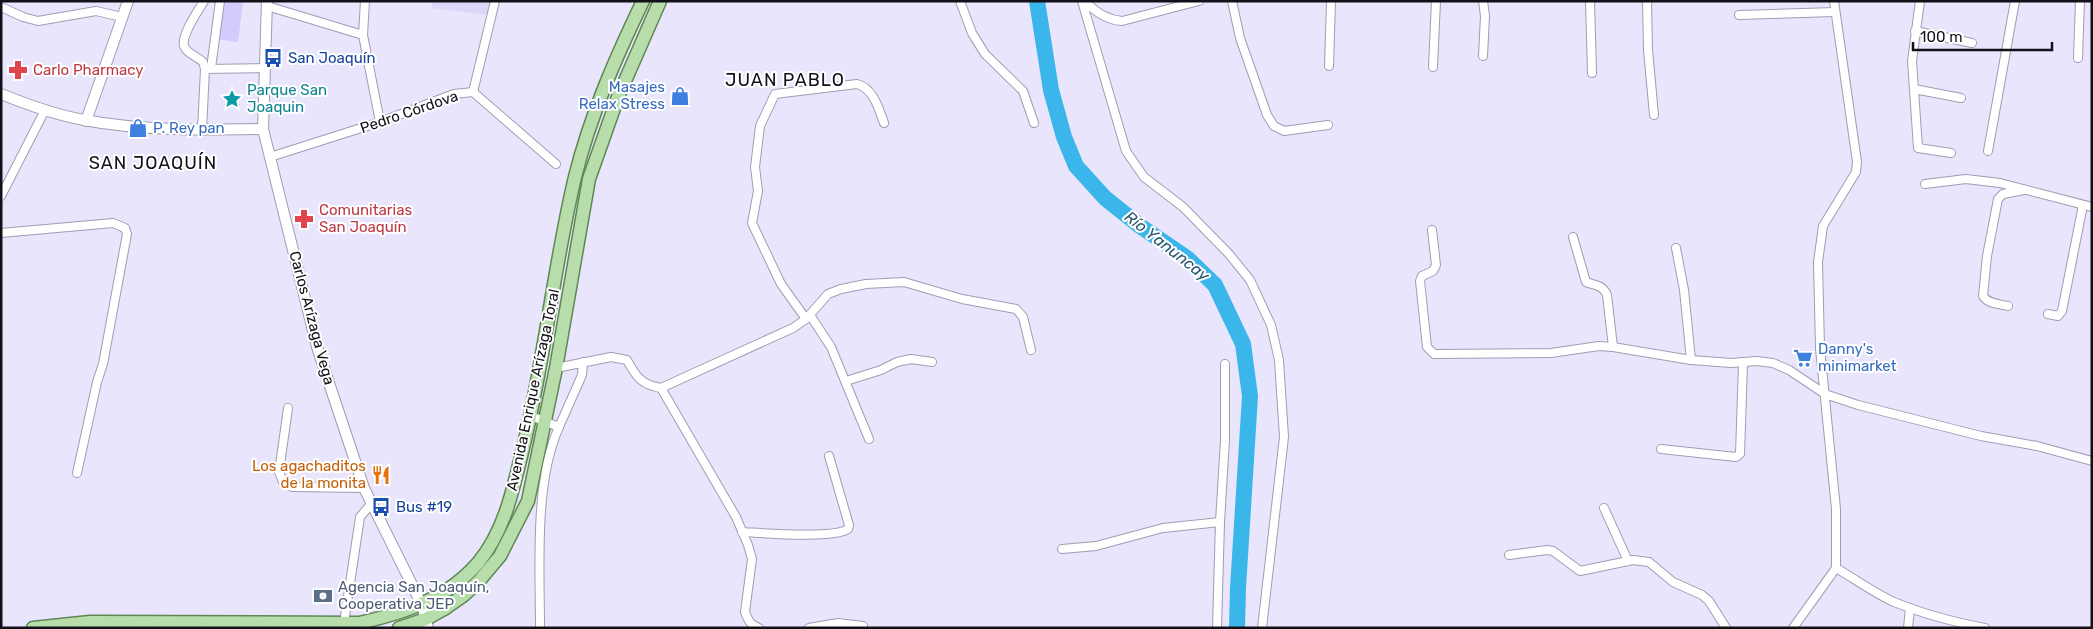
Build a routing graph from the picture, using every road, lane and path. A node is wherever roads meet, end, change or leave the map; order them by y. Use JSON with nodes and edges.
{"nodes":[{"id":1,"x":128,"y":1,"type":"edge"},
{"id":2,"x":204,"y":1,"type":"edge"},
{"id":3,"x":220,"y":1,"type":"edge"},
{"id":4,"x":365,"y":1,"type":"edge"},
{"id":5,"x":495,"y":1,"type":"edge"},
{"id":6,"x":643,"y":1,"type":"edge"},
{"id":7,"x":660,"y":1,"type":"edge"},
{"id":8,"x":960,"y":1,"type":"edge"},
{"id":9,"x":1083,"y":1,"type":"edge"},
{"id":10,"x":1198,"y":1,"type":"edge"},
{"id":11,"x":1232,"y":1,"type":"edge"},
{"id":12,"x":1330,"y":1,"type":"edge"},
{"id":13,"x":1436,"y":1,"type":"edge"},
{"id":14,"x":1483,"y":1,"type":"edge"},
{"id":15,"x":1590,"y":1,"type":"edge"},
{"id":16,"x":1647,"y":1,"type":"edge"},
{"id":17,"x":1834,"y":1,"type":"edge"},
{"id":18,"x":1920,"y":1,"type":"edge"},
{"id":19,"x":2015,"y":1,"type":"edge"},
{"id":20,"x":2080,"y":1,"type":"edge"},
{"id":21,"x":267,"y":3,"type":"edge"},
{"id":22,"x":1,"y":7,"type":"edge"},
{"id":23,"x":1835,"y":12,"type":"junction"},
{"id":24,"x":1739,"y":16,"type":"dead end"},
{"id":25,"x":122,"y":17,"type":"junction"},
{"id":26,"x":1916,"y":31,"type":"junction"},
{"id":27,"x":363,"y":35,"type":"junction"},
{"id":28,"x":1972,"y":43,"type":"dead end"},
{"id":29,"x":1483,"y":56,"type":"dead end"},
{"id":30,"x":2078,"y":58,"type":"dead end"},
{"id":31,"x":1329,"y":66,"type":"dead end"},
{"id":32,"x":1433,"y":67,"type":"dead end"},
{"id":33,"x":266,"y":68,"type":"junction"},
{"id":34,"x":208,"y":69,"type":"junction"},
{"id":35,"x":1592,"y":73,"type":"dead end"},
{"id":36,"x":1914,"y":89,"type":"junction"},
{"id":37,"x":473,"y":92,"type":"junction"},
{"id":38,"x":1,"y":94,"type":"edge"},
{"id":39,"x":1961,"y":98,"type":"dead end"},
{"id":40,"x":45,"y":110,"type":"junction"},
{"id":41,"x":1654,"y":115,"type":"dead end"},
{"id":42,"x":86,"y":121,"type":"junction"},
{"id":43,"x":380,"y":122,"type":"junction"},
{"id":44,"x":884,"y":123,"type":"dead end"},
{"id":45,"x":1034,"y":123,"type":"dead end"},
{"id":46,"x":1328,"y":125,"type":"dead end"},
{"id":47,"x":263,"y":129,"type":"junction"},
{"id":48,"x":202,"y":130,"type":"junction"},
{"id":49,"x":1988,"y":151,"type":"dead end"},
{"id":50,"x":1951,"y":153,"type":"dead end"},
{"id":51,"x":270,"y":157,"type":"junction"},
{"id":52,"x":556,"y":164,"type":"dead end"},
{"id":53,"x":1925,"y":184,"type":"dead end"},
{"id":54,"x":2026,"y":190,"type":"junction"},
{"id":55,"x":1,"y":196,"type":"edge"},
{"id":56,"x":2083,"y":205,"type":"junction"},
{"id":57,"x":2092,"y":207,"type":"edge"},
{"id":58,"x":1432,"y":230,"type":"dead end"},
{"id":59,"x":1,"y":233,"type":"edge"},
{"id":60,"x":1573,"y":237,"type":"dead end"},
{"id":61,"x":1676,"y":248,"type":"dead end"},
{"id":62,"x":2008,"y":306,"type":"dead end"},
{"id":63,"x":2048,"y":314,"type":"dead end"},
{"id":64,"x":808,"y":317,"type":"junction"},
{"id":65,"x":1613,"y":347,"type":"junction"},
{"id":66,"x":1030,"y":350,"type":"dead end"},
{"id":67,"x":1691,"y":360,"type":"junction"},
{"id":68,"x":583,"y":362,"type":"junction"},
{"id":69,"x":932,"y":362,"type":"dead end"},
{"id":70,"x":1743,"y":363,"type":"junction"},
{"id":71,"x":1225,"y":364,"type":"dead end"},
{"id":72,"x":556,"y":368,"type":"junction"},
{"id":73,"x":846,"y":381,"type":"junction"},
{"id":74,"x":661,"y":388,"type":"junction"},
{"id":75,"x":1825,"y":394,"type":"junction"},
{"id":76,"x":288,"y":408,"type":"dead end"},
{"id":77,"x":530,"y":416,"type":"junction"},
{"id":78,"x":546,"y":421,"type":"junction"},
{"id":79,"x":559,"y":427,"type":"junction"},
{"id":80,"x":869,"y":439,"type":"dead end"},
{"id":81,"x":1661,"y":449,"type":"dead end"},
{"id":82,"x":829,"y":456,"type":"dead end"},
{"id":83,"x":2092,"y":460,"type":"edge"},
{"id":84,"x":77,"y":473,"type":"dead end"},
{"id":85,"x":364,"y":488,"type":"junction"},
{"id":86,"x":372,"y":503,"type":"junction"},
{"id":87,"x":1604,"y":508,"type":"dead end"},
{"id":88,"x":1220,"y":522,"type":"junction"},
{"id":89,"x":742,"y":532,"type":"junction"},
{"id":90,"x":1062,"y":549,"type":"dead end"},
{"id":91,"x":1509,"y":555,"type":"dead end"},
{"id":92,"x":1628,"y":561,"type":"junction"},
{"id":93,"x":1836,"y":568,"type":"junction"},
{"id":94,"x":422,"y":605,"type":"junction"},
{"id":95,"x":1910,"y":608,"type":"junction"},
{"id":96,"x":344,"y":623,"type":"junction"},
{"id":97,"x":427,"y":623,"type":"edge"},
{"id":98,"x":863,"y":626,"type":"dead end"},
{"id":99,"x":1963,"y":626,"type":"edge"},
{"id":100,"x":33,"y":628,"type":"edge"},
{"id":101,"x":399,"y":628,"type":"edge"},
{"id":102,"x":540,"y":628,"type":"edge"},
{"id":103,"x":759,"y":628,"type":"edge"},
{"id":104,"x":809,"y":628,"type":"edge"},
{"id":105,"x":1217,"y":628,"type":"edge"},
{"id":106,"x":1262,"y":628,"type":"edge"},
{"id":107,"x":1726,"y":628,"type":"edge"},
{"id":108,"x":1794,"y":628,"type":"edge"},
{"id":109,"x":1908,"y":628,"type":"edge"},
{"id":110,"x":1985,"y":628,"type":"edge"}],
"edges":[{"from":1,"to":25,"type":"street"},
{"from":2,"to":34,"type":"street"},
{"from":3,"to":34,"type":"street"},
{"from":4,"to":27,"type":"street"},
{"from":5,"to":37,"type":"street"},
{"from":6,"to":77,"type":"main road","name":"Avenida Enrique Arízaga Toral"},
{"from":7,"to":72,"type":"main road","name":"Avenida Enrique Arízaga Toral"},
{"from":8,"to":45,"type":"street"},
{"from":9,"to":10,"type":"street"},
{"from":9,"to":106,"type":"street"},
{"from":11,"to":46,"type":"street"},
{"from":12,"to":31,"type":"street"},
{"from":13,"to":32,"type":"street"},
{"from":14,"to":29,"type":"street"},
{"from":15,"to":35,"type":"street"},
{"from":16,"to":41,"type":"street"},
{"from":17,"to":23,"type":"street"},
{"from":18,"to":26,"type":"street"},
{"from":19,"to":49,"type":"street"},
{"from":20,"to":30,"type":"street"},
{"from":21,"to":27,"type":"street"},
{"from":21,"to":33,"type":"street","name":"Carlos Arízaga Vega"},
{"from":22,"to":25,"type":"street"},
{"from":23,"to":24,"type":"street"},
{"from":23,"to":75,"type":"street"},
{"from":25,"to":42,"type":"street"},
{"from":26,"to":28,"type":"street"},
{"from":26,"to":36,"type":"street"},
{"from":27,"to":43,"type":"street"},
{"from":33,"to":34,"type":"street"},
{"from":33,"to":47,"type":"street","name":"Carlos Arízaga Vega"},
{"from":34,"to":48,"type":"street"},
{"from":36,"to":39,"type":"street"},
{"from":36,"to":50,"type":"street"},
{"from":37,"to":43,"type":"street","name":"Pedro Córdova"},
{"from":37,"to":52,"type":"street","name":"Pedro Córdova"},
{"from":38,"to":40,"type":"street"},
{"from":40,"to":42,"type":"street"},
{"from":40,"to":55,"type":"street"},
{"from":42,"to":48,"type":"street"},
{"from":43,"to":51,"type":"street","name":"Pedro Córdova"},
{"from":44,"to":64,"type":"street"},
{"from":47,"to":48,"type":"street"},
{"from":47,"to":51,"type":"street","name":"Carlos Arízaga Vega"},
{"from":51,"to":85,"type":"street","name":"Carlos Arízaga Vega"},
{"from":53,"to":54,"type":"street"},
{"from":54,"to":56,"type":"street"},
{"from":54,"to":62,"type":"street"},
{"from":56,"to":57,"type":"street"},
{"from":56,"to":63,"type":"street"},
{"from":58,"to":65,"type":"street"},
{"from":59,"to":84,"type":"street"},
{"from":60,"to":65,"type":"street"},
{"from":61,"to":67,"type":"street"},
{"from":64,"to":66,"type":"street"},
{"from":64,"to":73,"type":"street"},
{"from":64,"to":74,"type":"street"},
{"from":65,"to":67,"type":"street"},
{"from":67,"to":70,"type":"street"},
{"from":68,"to":72,"type":"street"},
{"from":68,"to":74,"type":"street"},
{"from":68,"to":79,"type":"street"},
{"from":69,"to":73,"type":"street"},
{"from":70,"to":75,"type":"street"},
{"from":70,"to":81,"type":"street"},
{"from":71,"to":88,"type":"street"},
{"from":72,"to":78,"type":"main road","name":"Avenida Enrique Arízaga Toral"},
{"from":73,"to":80,"type":"street"},
{"from":74,"to":89,"type":"street"},
{"from":75,"to":83,"type":"street"},
{"from":75,"to":93,"type":"street"},
{"from":76,"to":85,"type":"street"},
{"from":77,"to":78,"type":"street"},
{"from":77,"to":94,"type":"main road","name":"Avenida Enrique Arízaga Toral"},
{"from":78,"to":79,"type":"street"},
{"from":78,"to":97,"type":"main road","name":"Avenida Enrique Arízaga Toral"},
{"from":79,"to":102,"type":"street"},
{"from":82,"to":89,"type":"street"},
{"from":85,"to":86,"type":"street","name":"Carlos Arízaga Vega"},
{"from":86,"to":94,"type":"street","name":"Carlos Arízaga Vega"},
{"from":86,"to":96,"type":"street"},
{"from":87,"to":92,"type":"street"},
{"from":88,"to":90,"type":"street"},
{"from":88,"to":105,"type":"street"},
{"from":89,"to":103,"type":"street"},
{"from":91,"to":92,"type":"street"},
{"from":92,"to":107,"type":"street"},
{"from":93,"to":95,"type":"street"},
{"from":93,"to":108,"type":"street"},
{"from":94,"to":96,"type":"main road","name":"Avenida Enrique Arízaga Toral"},
{"from":94,"to":97,"type":"street","name":"Carlos Arízaga Vega"},
{"from":95,"to":99,"type":"street"},
{"from":95,"to":109,"type":"street"},
{"from":96,"to":100,"type":"main road","name":"Avenida Enrique Arízaga Toral"},
{"from":97,"to":101,"type":"main road","name":"Avenida Enrique Arízaga Toral"},
{"from":98,"to":104,"type":"street"},
{"from":99,"to":110,"type":"street"}]}
